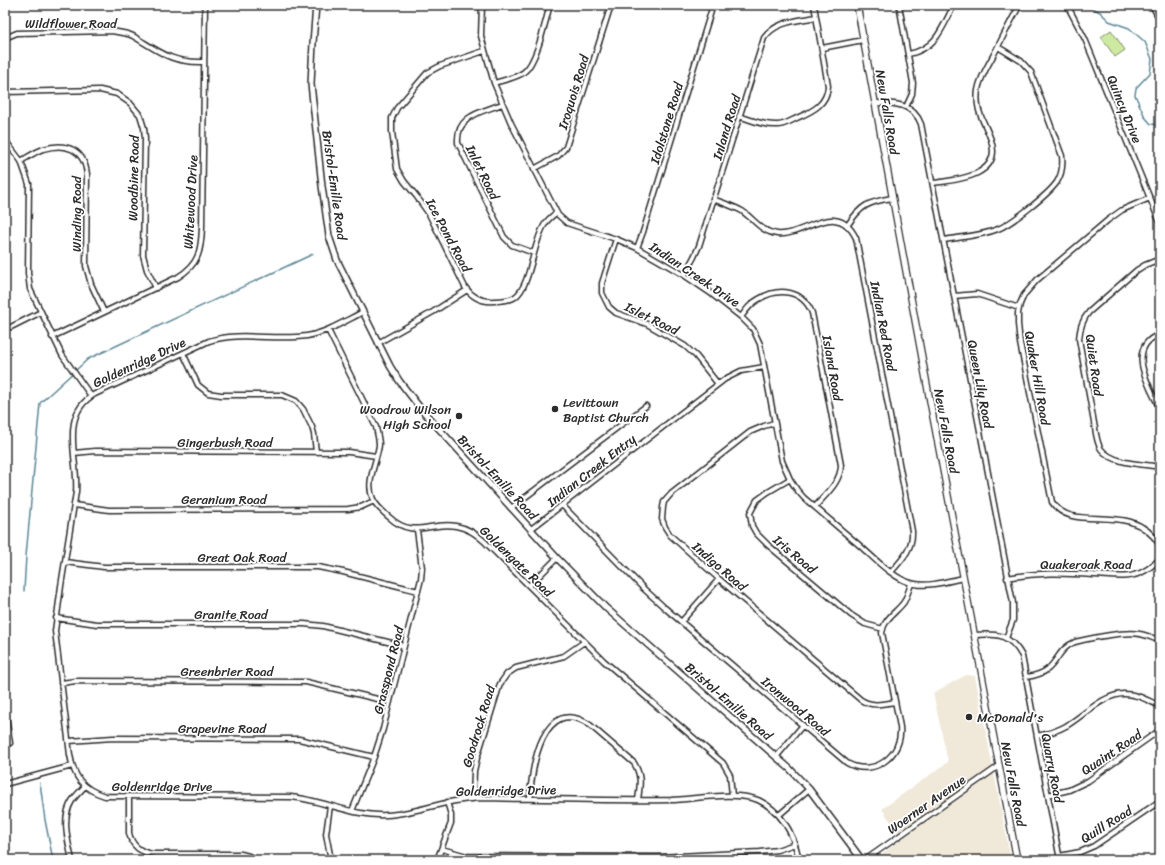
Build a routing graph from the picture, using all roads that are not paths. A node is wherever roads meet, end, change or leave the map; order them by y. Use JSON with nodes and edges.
{"nodes":[{"id":1,"x":205,"y":5,"type":"edge"},
{"id":2,"x":316,"y":5,"type":"edge"},
{"id":3,"x":482,"y":5,"type":"edge"},
{"id":4,"x":550,"y":5,"type":"edge"},
{"id":5,"x":611,"y":5,"type":"edge"},
{"id":6,"x":713,"y":5,"type":"edge"},
{"id":7,"x":814,"y":5,"type":"edge"},
{"id":8,"x":857,"y":5,"type":"edge"},
{"id":9,"x":899,"y":5,"type":"edge"},
{"id":10,"x":954,"y":5,"type":"edge"},
{"id":11,"x":1020,"y":5,"type":"edge"},
{"id":12,"x":1067,"y":5,"type":"edge"},
{"id":13,"x":1152,"y":5,"type":"edge"},
{"id":14,"x":816,"y":17,"type":"junction"},
{"id":15,"x":1160,"y":20,"type":"edge"},
{"id":16,"x":5,"y":38,"type":"edge"},
{"id":17,"x":863,"y":40,"type":"junction"},
{"id":18,"x":998,"y":47,"type":"junction"},
{"id":19,"x":822,"y":48,"type":"junction"},
{"id":20,"x":484,"y":51,"type":"junction"},
{"id":21,"x":908,"y":54,"type":"junction"},
{"id":22,"x":204,"y":62,"type":"junction"},
{"id":23,"x":494,"y":83,"type":"junction"},
{"id":24,"x":5,"y":92,"type":"edge"},
{"id":25,"x":875,"y":103,"type":"junction"},
{"id":26,"x":502,"y":104,"type":"junction"},
{"id":27,"x":906,"y":107,"type":"junction"},
{"id":28,"x":739,"y":116,"type":"junction"},
{"id":29,"x":5,"y":140,"type":"edge"},
{"id":30,"x":21,"y":161,"type":"junction"},
{"id":31,"x":534,"y":169,"type":"junction"},
{"id":32,"x":933,"y":183,"type":"junction"},
{"id":33,"x":892,"y":198,"type":"junction"},
{"id":34,"x":1150,"y":198,"type":"junction"},
{"id":35,"x":713,"y":199,"type":"junction"},
{"id":36,"x":556,"y":213,"type":"junction"},
{"id":37,"x":1160,"y":223,"type":"edge"},
{"id":38,"x":847,"y":226,"type":"junction"},
{"id":39,"x":616,"y":239,"type":"junction"},
{"id":40,"x":944,"y":240,"type":"junction"},
{"id":41,"x":637,"y":248,"type":"junction"},
{"id":42,"x":534,"y":253,"type":"junction"},
{"id":43,"x":1160,"y":259,"type":"edge"},
{"id":44,"x":684,"y":275,"type":"junction"},
{"id":45,"x":156,"y":288,"type":"junction"},
{"id":46,"x":467,"y":290,"type":"junction"},
{"id":47,"x":954,"y":296,"type":"junction"},
{"id":48,"x":1019,"y":308,"type":"junction"},
{"id":49,"x":41,"y":312,"type":"junction"},
{"id":50,"x":104,"y":312,"type":"junction"},
{"id":51,"x":363,"y":312,"type":"junction"},
{"id":52,"x":741,"y":317,"type":"junction"},
{"id":53,"x":11,"y":327,"type":"dead end"},
{"id":54,"x":328,"y":330,"type":"junction"},
{"id":55,"x":1160,"y":334,"type":"edge"},
{"id":56,"x":52,"y":337,"type":"junction"},
{"id":57,"x":378,"y":343,"type":"junction"},
{"id":58,"x":183,"y":352,"type":"junction"},
{"id":59,"x":764,"y":367,"type":"junction"},
{"id":60,"x":718,"y":384,"type":"junction"},
{"id":61,"x":91,"y":396,"type":"junction"},
{"id":62,"x":646,"y":406,"type":"dead end"},
{"id":63,"x":1160,"y":409,"type":"edge"},
{"id":64,"x":774,"y":424,"type":"junction"},
{"id":65,"x":316,"y":452,"type":"junction"},
{"id":66,"x":74,"y":453,"type":"junction"},
{"id":67,"x":376,"y":456,"type":"junction"},
{"id":68,"x":1160,"y":467,"type":"edge"},
{"id":69,"x":790,"y":479,"type":"junction"},
{"id":70,"x":374,"y":501,"type":"junction"},
{"id":71,"x":562,"y":505,"type":"junction"},
{"id":72,"x":74,"y":506,"type":"junction"},
{"id":73,"x":815,"y":507,"type":"junction"},
{"id":74,"x":511,"y":508,"type":"junction"},
{"id":75,"x":531,"y":529,"type":"junction"},
{"id":76,"x":417,"y":530,"type":"junction"},
{"id":77,"x":1160,"y":545,"type":"edge"},
{"id":78,"x":557,"y":558,"type":"junction"},
{"id":79,"x":1160,"y":559,"type":"edge"},
{"id":80,"x":65,"y":562,"type":"junction"},
{"id":81,"x":891,"y":572,"type":"junction"},
{"id":82,"x":963,"y":578,"type":"junction"},
{"id":83,"x":1007,"y":578,"type":"junction"},
{"id":84,"x":719,"y":579,"type":"junction"},
{"id":85,"x":911,"y":584,"type":"junction"},
{"id":86,"x":529,"y":586,"type":"junction"},
{"id":87,"x":418,"y":591,"type":"junction"},
{"id":88,"x":56,"y":618,"type":"junction"},
{"id":89,"x":681,"y":622,"type":"junction"},
{"id":90,"x":883,"y":629,"type":"junction"},
{"id":91,"x":974,"y":635,"type":"junction"},
{"id":92,"x":1006,"y":638,"type":"junction"},
{"id":93,"x":1160,"y":641,"type":"edge"},
{"id":94,"x":584,"y":642,"type":"junction"},
{"id":95,"x":404,"y":646,"type":"junction"},
{"id":96,"x":1026,"y":677,"type":"junction"},
{"id":97,"x":61,"y":683,"type":"junction"},
{"id":98,"x":390,"y":702,"type":"junction"},
{"id":99,"x":895,"y":702,"type":"junction"},
{"id":100,"x":1160,"y":706,"type":"edge"},
{"id":101,"x":5,"y":711,"type":"edge"},
{"id":102,"x":803,"y":725,"type":"junction"},
{"id":103,"x":1160,"y":730,"type":"edge"},
{"id":104,"x":1037,"y":736,"type":"junction"},
{"id":105,"x":69,"y":740,"type":"junction"},
{"id":106,"x":7,"y":743,"type":"edge"},
{"id":107,"x":777,"y":756,"type":"junction"},
{"id":108,"x":374,"y":757,"type":"junction"},
{"id":109,"x":72,"y":766,"type":"junction"},
{"id":110,"x":999,"y":766,"type":"junction"},
{"id":111,"x":5,"y":784,"type":"edge"},
{"id":112,"x":85,"y":786,"type":"junction"},
{"id":113,"x":809,"y":789,"type":"junction"},
{"id":114,"x":1048,"y":795,"type":"junction"},
{"id":115,"x":129,"y":796,"type":"junction"},
{"id":116,"x":732,"y":796,"type":"junction"},
{"id":117,"x":473,"y":799,"type":"junction"},
{"id":118,"x":530,"y":799,"type":"junction"},
{"id":119,"x":638,"y":800,"type":"junction"},
{"id":120,"x":1160,"y":801,"type":"edge"},
{"id":121,"x":447,"y":802,"type":"junction"},
{"id":122,"x":330,"y":806,"type":"junction"},
{"id":123,"x":352,"y":811,"type":"junction"},
{"id":124,"x":779,"y":815,"type":"junction"},
{"id":125,"x":5,"y":844,"type":"edge"},
{"id":126,"x":795,"y":844,"type":"junction"},
{"id":127,"x":442,"y":849,"type":"junction"},
{"id":128,"x":1060,"y":858,"type":"edge"},
{"id":129,"x":8,"y":860,"type":"edge"},
{"id":130,"x":72,"y":860,"type":"edge"},
{"id":131,"x":256,"y":860,"type":"edge"},
{"id":132,"x":330,"y":860,"type":"edge"},
{"id":133,"x":437,"y":860,"type":"edge"},
{"id":134,"x":799,"y":860,"type":"edge"},
{"id":135,"x":864,"y":860,"type":"edge"},
{"id":136,"x":1017,"y":860,"type":"edge"}],
"edges":[{"from":1,"to":22,"type":"street","name":"Whitewood Drive"},
{"from":2,"to":51,"type":"street","name":"Bristol-Emilie Road"},
{"from":3,"to":20,"type":"street","name":"Indian Creek Drive"},
{"from":4,"to":23,"type":"street"},
{"from":5,"to":31,"type":"street","name":"Iroquois Road"},
{"from":6,"to":41,"type":"street","name":"Idolstone Road"},
{"from":7,"to":14,"type":"street"},
{"from":8,"to":17,"type":"main road","name":"New Falls Road"},
{"from":9,"to":21,"type":"street"},
{"from":10,"to":21,"type":"street"},
{"from":11,"to":18,"type":"street"},
{"from":12,"to":34,"type":"street","name":"Quincy Drive"},
{"from":13,"to":15,"type":"street"},
{"from":14,"to":19,"type":"street"},
{"from":14,"to":28,"type":"street","name":"Inland Road"},
{"from":16,"to":22,"type":"street","name":"Wildflower Road"},
{"from":17,"to":19,"type":"street"},
{"from":17,"to":25,"type":"main road","name":"New Falls Road"},
{"from":18,"to":32,"type":"street"},
{"from":18,"to":40,"type":"street"},
{"from":19,"to":28,"type":"street"},
{"from":20,"to":23,"type":"street","name":"Indian Creek Drive"},
{"from":20,"to":46,"type":"street","name":"Ice Pond Road"},
{"from":21,"to":27,"type":"street"},
{"from":22,"to":45,"type":"street","name":"Whitewood Drive"},
{"from":23,"to":26,"type":"street","name":"Indian Creek Drive"},
{"from":24,"to":45,"type":"street","name":"Woodbine Road"},
{"from":25,"to":27,"type":"street"},
{"from":25,"to":33,"type":"main road","name":"New Falls Road"},
{"from":26,"to":31,"type":"street","name":"Indian Creek Drive"},
{"from":26,"to":42,"type":"street","name":"Inlet Road"},
{"from":27,"to":32,"type":"street","name":"Queen Lily Road"},
{"from":28,"to":35,"type":"street","name":"Inland Road"},
{"from":29,"to":30,"type":"street"},
{"from":30,"to":49,"type":"street"},
{"from":30,"to":50,"type":"street","name":"Winding Road"},
{"from":31,"to":36,"type":"street","name":"Indian Creek Drive"},
{"from":32,"to":40,"type":"street","name":"Queen Lily Road"},
{"from":33,"to":38,"type":"street"},
{"from":33,"to":82,"type":"main road","name":"New Falls Road"},
{"from":34,"to":37,"type":"street","name":"Quincy Drive"},
{"from":34,"to":48,"type":"street","name":"Quaker Hill Road"},
{"from":35,"to":38,"type":"street"},
{"from":35,"to":44,"type":"street","name":"Inland Road"},
{"from":36,"to":39,"type":"street","name":"Indian Creek Drive"},
{"from":36,"to":42,"type":"street","name":"Ice Pond Road"},
{"from":38,"to":81,"type":"street","name":"Indian Red Road"},
{"from":39,"to":41,"type":"street","name":"Indian Creek Drive"},
{"from":39,"to":60,"type":"street","name":"Islet Road"},
{"from":40,"to":47,"type":"street","name":"Queen Lily Road"},
{"from":41,"to":44,"type":"street","name":"Indian Creek Drive"},
{"from":42,"to":46,"type":"street","name":"Ice Pond Road"},
{"from":43,"to":68,"type":"street","name":"Quiet Road"},
{"from":44,"to":52,"type":"street","name":"Indian Creek Drive"},
{"from":45,"to":50,"type":"street","name":"Whitewood Drive"},
{"from":46,"to":57,"type":"street"},
{"from":47,"to":48,"type":"street"},
{"from":47,"to":83,"type":"street","name":"Queen Lily Road"},
{"from":48,"to":77,"type":"street","name":"Quaker Hill Road"},
{"from":49,"to":53,"type":"street"},
{"from":49,"to":56,"type":"street"},
{"from":50,"to":56,"type":"street","name":"Whitewood Drive"},
{"from":51,"to":54,"type":"street","name":"Goldenridge Drive"},
{"from":51,"to":57,"type":"street","name":"Bristol-Emilie Road"},
{"from":52,"to":59,"type":"street","name":"Indian Creek Drive"},
{"from":52,"to":73,"type":"street","name":"Island Road"},
{"from":54,"to":58,"type":"street","name":"Goldenridge Drive"},
{"from":54,"to":67,"type":"street"},
{"from":55,"to":63,"type":"street"},
{"from":56,"to":61,"type":"street"},
{"from":57,"to":74,"type":"street","name":"Bristol-Emilie Road"},
{"from":58,"to":61,"type":"street","name":"Goldenridge Drive"},
{"from":58,"to":65,"type":"street"},
{"from":59,"to":60,"type":"street","name":"Indian Creek Entry"},
{"from":59,"to":64,"type":"street","name":"Indian Creek Drive"},
{"from":60,"to":71,"type":"street","name":"Indian Creek Entry"},
{"from":61,"to":66,"type":"street","name":"Goldenridge Drive"},
{"from":62,"to":74,"type":"street"},
{"from":64,"to":69,"type":"street","name":"Indian Creek Drive"},
{"from":64,"to":84,"type":"street","name":"Indigo Road"},
{"from":65,"to":66,"type":"street","name":"Gingerbush Road"},
{"from":65,"to":67,"type":"street","name":"Gingerbush Road"},
{"from":66,"to":72,"type":"street","name":"Goldenridge Drive"},
{"from":67,"to":70,"type":"street"},
{"from":69,"to":73,"type":"street","name":"Indian Creek Drive"},
{"from":69,"to":90,"type":"street","name":"Iris Road"},
{"from":70,"to":72,"type":"street","name":"Geranium Road"},
{"from":70,"to":76,"type":"street","name":"Goldengate Road"},
{"from":71,"to":75,"type":"street","name":"Indian Creek Entry"},
{"from":71,"to":89,"type":"street","name":"Ironwood Road"},
{"from":72,"to":80,"type":"street","name":"Goldenridge Drive"},
{"from":73,"to":81,"type":"street","name":"Indian Creek Drive"},
{"from":74,"to":75,"type":"street","name":"Bristol-Emilie Road"},
{"from":75,"to":78,"type":"street","name":"Bristol-Emilie Road"},
{"from":76,"to":86,"type":"street","name":"Goldengate Road"},
{"from":76,"to":87,"type":"street","name":"Grasspond Road"},
{"from":78,"to":86,"type":"street"},
{"from":78,"to":107,"type":"street","name":"Bristol-Emilie Road"},
{"from":79,"to":83,"type":"street","name":"Quakeroak Road"},
{"from":80,"to":87,"type":"street","name":"Great Oak Road"},
{"from":80,"to":88,"type":"street","name":"Goldenridge Drive"},
{"from":81,"to":85,"type":"street","name":"Indian Creek Drive"},
{"from":82,"to":85,"type":"street"},
{"from":82,"to":91,"type":"main road","name":"New Falls Road"},
{"from":83,"to":92,"type":"street","name":"Queen Lily Road"},
{"from":84,"to":89,"type":"street"},
{"from":84,"to":99,"type":"street","name":"Indigo Road"},
{"from":85,"to":90,"type":"street"},
{"from":86,"to":94,"type":"street","name":"Goldengate Road"},
{"from":87,"to":95,"type":"street","name":"Grasspond Road"},
{"from":88,"to":95,"type":"street","name":"Granite Road"},
{"from":88,"to":97,"type":"street","name":"Goldenridge Drive"},
{"from":89,"to":102,"type":"street","name":"Ironwood Road"},
{"from":90,"to":99,"type":"street","name":"Ironwood Road"},
{"from":91,"to":92,"type":"street"},
{"from":91,"to":110,"type":"main road","name":"New Falls Road"},
{"from":92,"to":96,"type":"street","name":"Quarry Road"},
{"from":93,"to":96,"type":"street"},
{"from":94,"to":116,"type":"street","name":"Goldengate Road"},
{"from":94,"to":117,"type":"street","name":"Goodrock Road"},
{"from":95,"to":98,"type":"street","name":"Grasspond Road"},
{"from":96,"to":104,"type":"street","name":"Quarry Road"},
{"from":97,"to":98,"type":"street","name":"Greenbrier Road"},
{"from":97,"to":105,"type":"street","name":"Goldenridge Drive"},
{"from":98,"to":108,"type":"street","name":"Grasspond Road"},
{"from":99,"to":102,"type":"street","name":"Ironwood Road"},
{"from":100,"to":104,"type":"street"},
{"from":101,"to":106,"type":"street"},
{"from":102,"to":107,"type":"street"},
{"from":103,"to":114,"type":"street","name":"Quaint Road"},
{"from":104,"to":114,"type":"street","name":"Quarry Road"},
{"from":105,"to":108,"type":"street","name":"Grapevine Road"},
{"from":105,"to":109,"type":"street","name":"Goldenridge Drive"},
{"from":107,"to":113,"type":"street","name":"Bristol-Emilie Road"},
{"from":108,"to":123,"type":"street","name":"Grasspond Road"},
{"from":109,"to":111,"type":"street"},
{"from":109,"to":112,"type":"street","name":"Goldenridge Drive"},
{"from":110,"to":135,"type":"street","name":"Woerner Avenue"},
{"from":110,"to":136,"type":"main road","name":"New Falls Road"},
{"from":112,"to":115,"type":"street","name":"Goldenridge Drive"},
{"from":112,"to":130,"type":"street"},
{"from":113,"to":124,"type":"street"},
{"from":113,"to":135,"type":"street","name":"Bristol-Emilie Road"},
{"from":114,"to":128,"type":"street","name":"Quarry Road"},
{"from":115,"to":122,"type":"street","name":"Goldenridge Drive"},
{"from":115,"to":131,"type":"street"},
{"from":116,"to":119,"type":"street","name":"Goldenridge Drive"},
{"from":116,"to":124,"type":"street","name":"Goldenridge Drive"},
{"from":117,"to":118,"type":"street","name":"Goldenridge Drive"},
{"from":117,"to":121,"type":"street","name":"Goldenridge Drive"},
{"from":118,"to":119,"type":"street","name":"Goldenridge Drive"},
{"from":118,"to":119,"type":"street"},
{"from":120,"to":128,"type":"street","name":"Quill Road"},
{"from":121,"to":123,"type":"street","name":"Goldenridge Drive"},
{"from":121,"to":127,"type":"street"},
{"from":122,"to":123,"type":"street","name":"Goldenridge Drive"},
{"from":122,"to":132,"type":"street"},
{"from":124,"to":126,"type":"street","name":"Goldenridge Drive"},
{"from":125,"to":129,"type":"street"},
{"from":126,"to":127,"type":"street"},
{"from":126,"to":134,"type":"street","name":"Goldenridge Drive"},
{"from":127,"to":133,"type":"street"}]}
